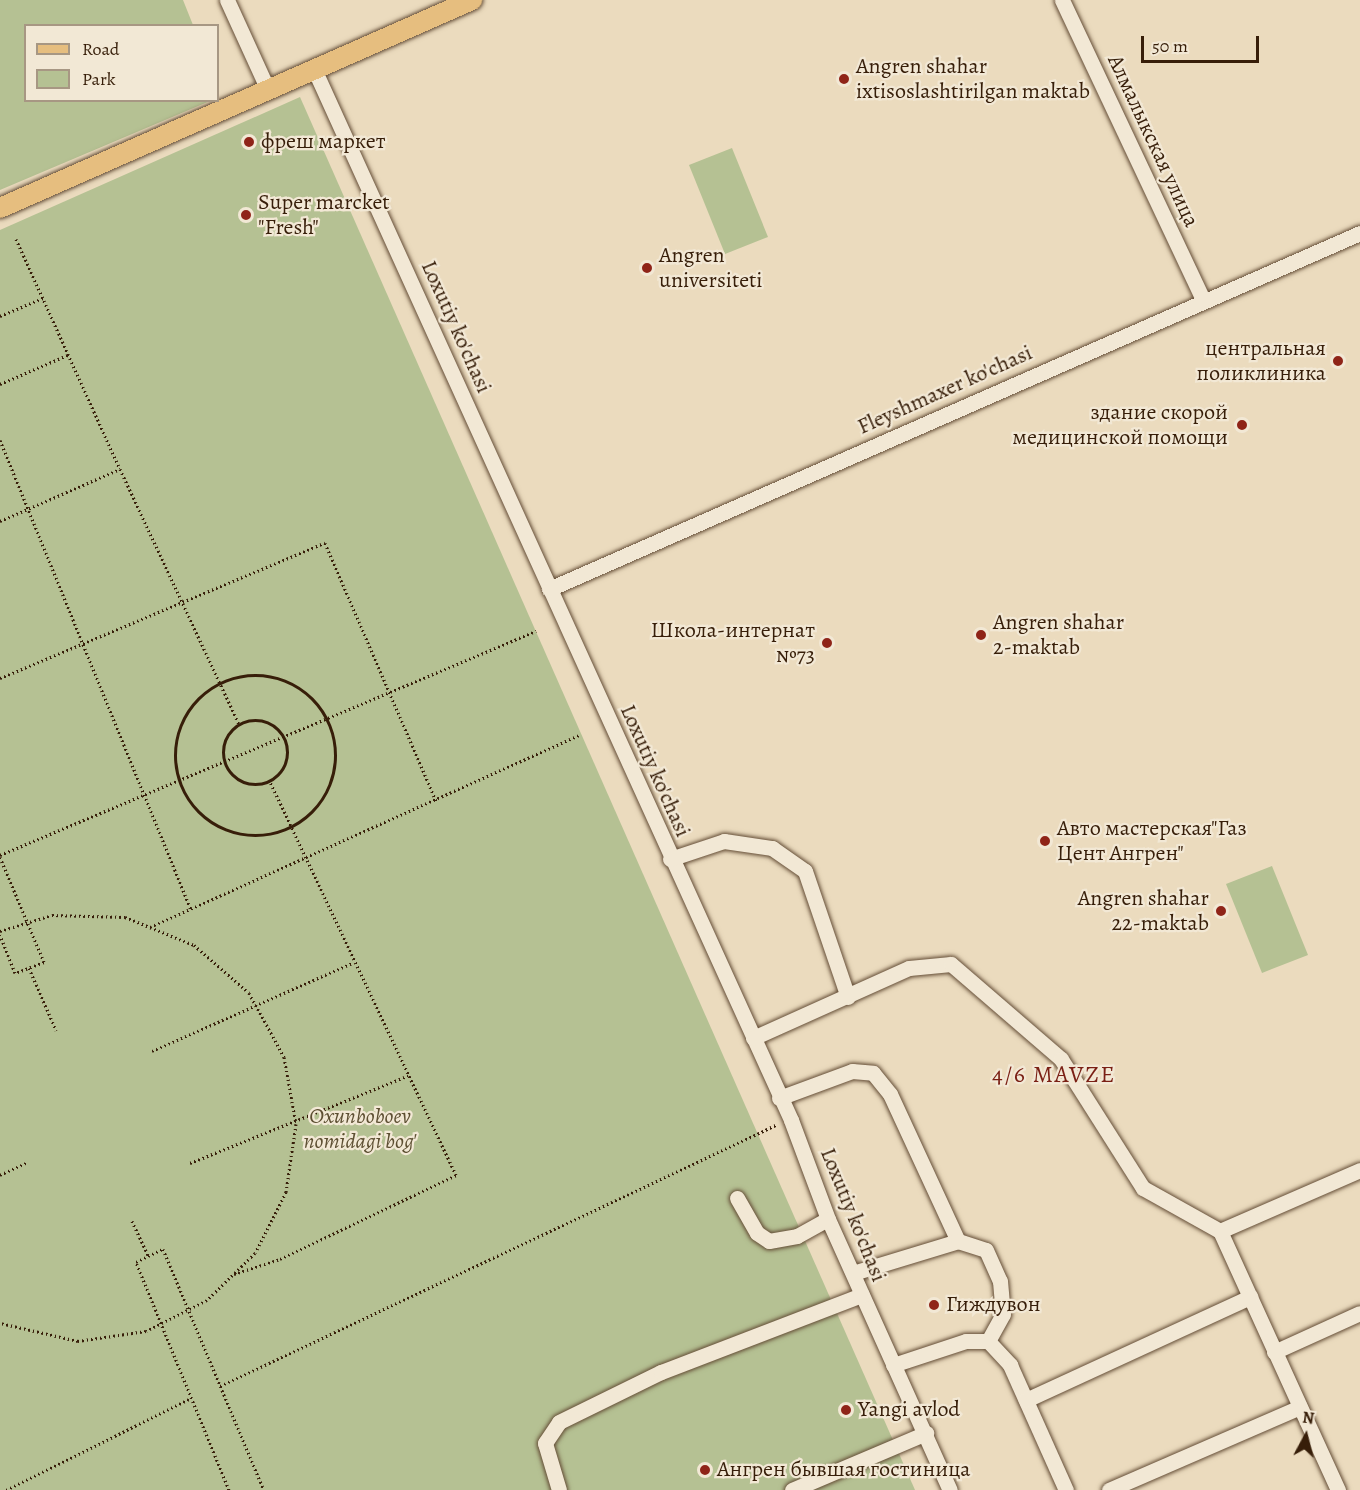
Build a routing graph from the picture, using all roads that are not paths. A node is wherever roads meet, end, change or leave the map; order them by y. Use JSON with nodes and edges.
{"nodes":[{"id":1,"x":227,"y":0,"type":"edge"},
{"id":2,"x":472,"y":0,"type":"edge"},
{"id":3,"x":1062,"y":0,"type":"edge"},
{"id":4,"x":315,"y":71,"type":"junction"},
{"id":5,"x":268,"y":90,"type":"junction"},
{"id":6,"x":0,"y":208,"type":"edge"},
{"id":7,"x":1360,"y":233,"type":"edge"},
{"id":8,"x":1203,"y":300,"type":"junction"},
{"id":9,"x":549,"y":589,"type":"junction"},
{"id":10,"x":670,"y":859,"type":"junction"},
{"id":11,"x":848,"y":997,"type":"junction"},
{"id":12,"x":753,"y":1038,"type":"junction"},
{"id":13,"x":779,"y":1098,"type":"junction"},
{"id":14,"x":1360,"y":1170,"type":"edge"},
{"id":15,"x":736,"y":1197,"type":"dead end"},
{"id":16,"x":828,"y":1219,"type":"junction"},
{"id":17,"x":1220,"y":1230,"type":"junction"},
{"id":18,"x":958,"y":1241,"type":"junction"},
{"id":19,"x":853,"y":1274,"type":"junction"},
{"id":20,"x":862,"y":1295,"type":"junction"},
{"id":21,"x":1250,"y":1297,"type":"junction"},
{"id":22,"x":1360,"y":1313,"type":"edge"},
{"id":23,"x":988,"y":1341,"type":"junction"},
{"id":24,"x":1274,"y":1352,"type":"junction"},
{"id":25,"x":893,"y":1365,"type":"junction"},
{"id":26,"x":1026,"y":1400,"type":"junction"},
{"id":27,"x":1300,"y":1407,"type":"junction"},
{"id":28,"x":926,"y":1433,"type":"junction"},
{"id":29,"x":559,"y":1490,"type":"edge"},
{"id":30,"x":792,"y":1490,"type":"edge"},
{"id":31,"x":950,"y":1490,"type":"edge"},
{"id":32,"x":1065,"y":1490,"type":"edge"},
{"id":33,"x":1108,"y":1490,"type":"edge"},
{"id":34,"x":1338,"y":1490,"type":"edge"}],
"edges":[{"from":1,"to":5,"type":"street"},
{"from":2,"to":4,"type":"main road"},
{"from":3,"to":8,"type":"street","name":"Алмалыкская улица"},
{"from":4,"to":5,"type":"main road"},
{"from":4,"to":9,"type":"street","name":"Loxutiy ko'chasi"},
{"from":5,"to":6,"type":"main road"},
{"from":7,"to":8,"type":"street","name":"Fleyshmaxer ko'chasi"},
{"from":8,"to":9,"type":"street","name":"Fleyshmaxer ko'chasi"},
{"from":9,"to":10,"type":"street","name":"Loxutiy ko'chasi"},
{"from":10,"to":11,"type":"street"},
{"from":10,"to":12,"type":"street","name":"Loxutiy ko'chasi"},
{"from":11,"to":12,"type":"street"},
{"from":11,"to":17,"type":"street"},
{"from":12,"to":13,"type":"street","name":"Loxutiy ko'chasi"},
{"from":13,"to":16,"type":"street","name":"Loxutiy ko'chasi"},
{"from":13,"to":18,"type":"street"},
{"from":14,"to":17,"type":"street"},
{"from":15,"to":16,"type":"street"},
{"from":16,"to":19,"type":"street","name":"Loxutiy ko'chasi"},
{"from":17,"to":21,"type":"street"},
{"from":18,"to":19,"type":"street"},
{"from":18,"to":23,"type":"street"},
{"from":19,"to":20,"type":"street","name":"Loxutiy ko'chasi"},
{"from":20,"to":25,"type":"street","name":"Loxutiy ko'chasi"},
{"from":20,"to":29,"type":"street"},
{"from":21,"to":24,"type":"street"},
{"from":21,"to":26,"type":"street"},
{"from":22,"to":24,"type":"street"},
{"from":23,"to":25,"type":"street"},
{"from":23,"to":26,"type":"street"},
{"from":24,"to":27,"type":"street"},
{"from":25,"to":28,"type":"street","name":"Loxutiy ko'chasi"},
{"from":26,"to":32,"type":"street"},
{"from":27,"to":33,"type":"street"},
{"from":27,"to":34,"type":"street"},
{"from":28,"to":30,"type":"street"},
{"from":28,"to":31,"type":"street","name":"Loxutiy ko'chasi"}]}
